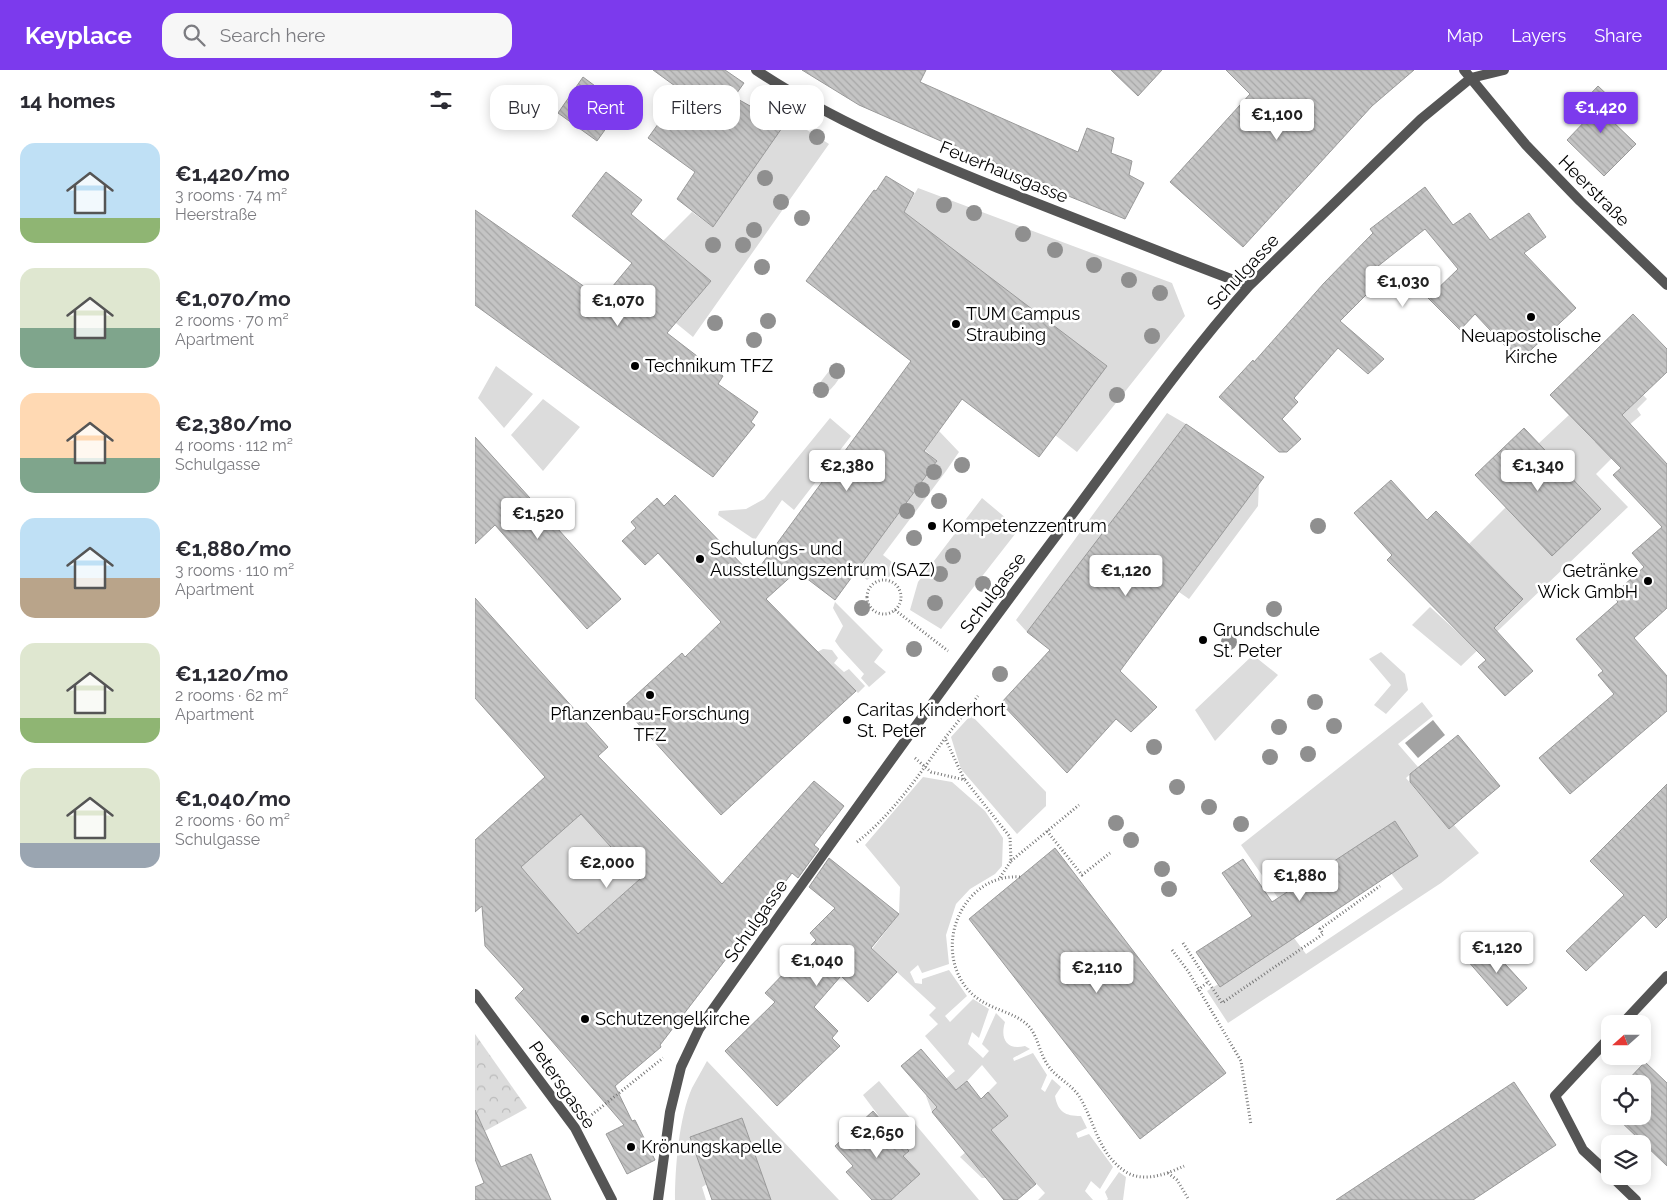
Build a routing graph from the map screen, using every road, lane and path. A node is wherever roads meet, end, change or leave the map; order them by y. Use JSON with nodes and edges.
{"nodes":[{"id":1,"x":755,"y":70,"type":"edge"},
{"id":2,"x":1504,"y":70,"type":"edge"},
{"id":3,"x":1467,"y":74,"type":"edge"},
{"id":4,"x":1667,"y":285,"type":"edge"},
{"id":5,"x":1249,"y":286,"type":"junction"},
{"id":6,"x":895,"y":610,"type":"junction"},
{"id":7,"x":962,"y":662,"type":"junction"},
{"id":8,"x":978,"y":696,"type":"dead end"},
{"id":9,"x":900,"y":747,"type":"junction"},
{"id":10,"x":965,"y":780,"type":"junction"},
{"id":11,"x":1079,"y":805,"type":"dead end"},
{"id":12,"x":1047,"y":831,"type":"junction"},
{"id":13,"x":1110,"y":853,"type":"dead end"},
{"id":14,"x":1011,"y":861,"type":"junction"},
{"id":15,"x":1020,"y":877,"type":"dead end"},
{"id":16,"x":999,"y":880,"type":"junction"},
{"id":17,"x":1380,"y":886,"type":"dead end"},
{"id":18,"x":1183,"y":943,"type":"dead end"},
{"id":19,"x":1172,"y":950,"type":"dead end"},
{"id":20,"x":1667,"y":976,"type":"edge"},
{"id":21,"x":1208,"y":982,"type":"junction"},
{"id":22,"x":1198,"y":990,"type":"junction"},
{"id":23,"x":475,"y":994,"type":"edge"},
{"id":24,"x":1630,"y":1015,"type":"edge"},
{"id":25,"x":1601,"y":1047,"type":"edge"},
{"id":26,"x":668,"y":1054,"type":"dead end"},
{"id":27,"x":1251,"y":1125,"type":"dead end"},
{"id":28,"x":575,"y":1128,"type":"junction"},
{"id":29,"x":1184,"y":1166,"type":"dead end"},
{"id":30,"x":1601,"y":1167,"type":"edge"},
{"id":31,"x":1168,"y":1173,"type":"junction"},
{"id":32,"x":1620,"y":1185,"type":"edge"},
{"id":33,"x":613,"y":1200,"type":"edge"},
{"id":34,"x":658,"y":1200,"type":"edge"},
{"id":35,"x":1189,"y":1200,"type":"edge"},
{"id":36,"x":1636,"y":1200,"type":"edge"}],
"edges":[{"from":1,"to":5,"type":"street","name":"Feuerhausgasse"},
{"from":2,"to":3,"type":"street"},
{"from":3,"to":4,"type":"street","name":"Heerstraße"},
{"from":3,"to":5,"type":"street","name":"Schulgasse"},
{"from":5,"to":7,"type":"street","name":"Schulgasse"},
{"from":6,"to":6,"type":"path"},
{"from":6,"to":7,"type":"path"},
{"from":7,"to":9,"type":"street","name":"Schulgasse"},
{"from":8,"to":10,"type":"path"},
{"from":9,"to":10,"type":"path"},
{"from":9,"to":34,"type":"street","name":"Schulgasse"},
{"from":10,"to":14,"type":"path"},
{"from":11,"to":12,"type":"path"},
{"from":12,"to":13,"type":"path"},
{"from":12,"to":14,"type":"path"},
{"from":14,"to":16,"type":"path"},
{"from":15,"to":16,"type":"path"},
{"from":16,"to":31,"type":"path"},
{"from":17,"to":21,"type":"path"},
{"from":18,"to":21,"type":"path"},
{"from":19,"to":22,"type":"path"},
{"from":20,"to":24,"type":"street"},
{"from":21,"to":22,"type":"path"},
{"from":22,"to":27,"type":"path"},
{"from":23,"to":28,"type":"street","name":"Petersgasse"},
{"from":25,"to":30,"type":"street"},
{"from":26,"to":28,"type":"path"},
{"from":28,"to":33,"type":"street","name":"Petersgasse"},
{"from":29,"to":31,"type":"path"},
{"from":31,"to":35,"type":"path"},
{"from":32,"to":36,"type":"street"}]}
